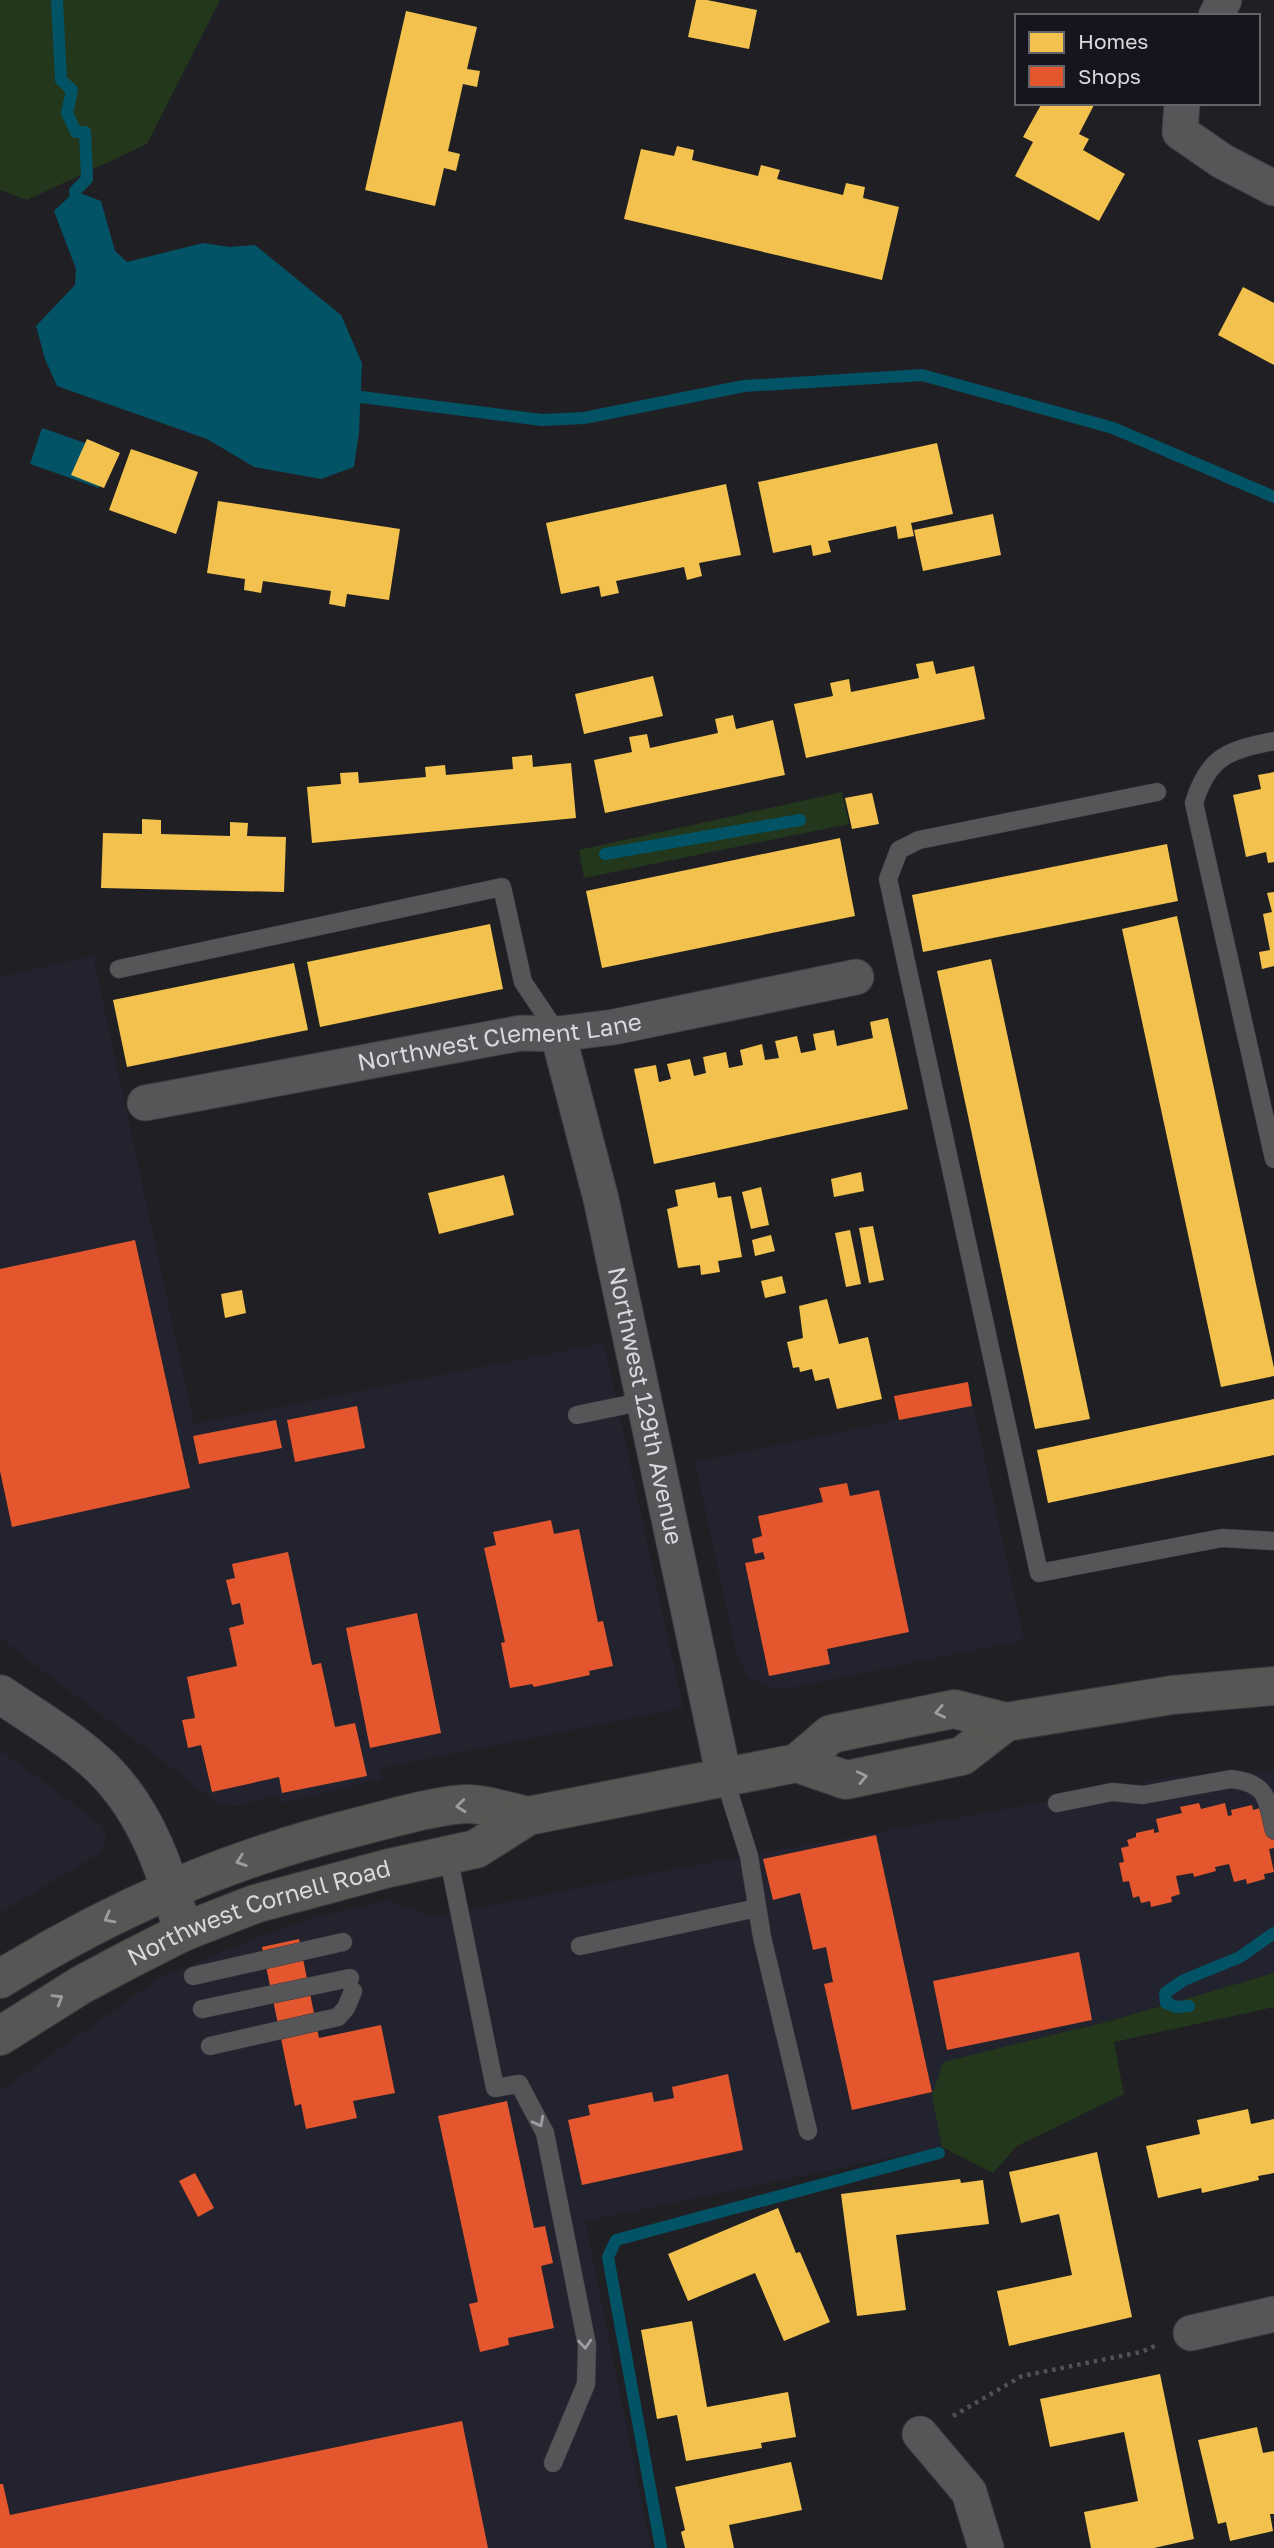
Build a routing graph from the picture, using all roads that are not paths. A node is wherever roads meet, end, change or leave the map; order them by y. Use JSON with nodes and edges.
{"nodes":[{"id":1,"x":1182,"y":105,"type":"edge"},
{"id":2,"x":1274,"y":188,"type":"edge"},
{"id":3,"x":1274,"y":741,"type":"edge"},
{"id":4,"x":1157,"y":792,"type":"dead end"},
{"id":5,"x":119,"y":969,"type":"dead end"},
{"id":6,"x":856,"y":977,"type":"dead end"},
{"id":7,"x":558,"y":1034,"type":"junction"},
{"id":8,"x":145,"y":1103,"type":"dead end"},
{"id":9,"x":1274,"y":1159,"type":"edge"},
{"id":10,"x":645,"y":1401,"type":"junction"},
{"id":11,"x":577,"y":1415,"type":"dead end"},
{"id":12,"x":1274,"y":1541,"type":"edge"},
{"id":13,"x":1274,"y":1686,"type":"edge"},
{"id":14,"x":0,"y":1694,"type":"edge"},
{"id":15,"x":724,"y":1777,"type":"junction"},
{"id":16,"x":1057,"y":1803,"type":"dead end"},
{"id":17,"x":528,"y":1816,"type":"junction"},
{"id":18,"x":1274,"y":1830,"type":"edge"},
{"id":19,"x":448,"y":1855,"type":"junction"},
{"id":20,"x":171,"y":1888,"type":"junction"},
{"id":21,"x":757,"y":1908,"type":"junction"},
{"id":22,"x":183,"y":1933,"type":"junction"},
{"id":23,"x":343,"y":1942,"type":"dead end"},
{"id":24,"x":580,"y":1946,"type":"dead end"},
{"id":25,"x":192,"y":1976,"type":"dead end"},
{"id":26,"x":0,"y":1979,"type":"edge"},
{"id":27,"x":202,"y":2010,"type":"dead end"},
{"id":28,"x":0,"y":2036,"type":"edge"},
{"id":29,"x":210,"y":2046,"type":"dead end"},
{"id":30,"x":808,"y":2131,"type":"dead end"},
{"id":31,"x":1274,"y":2314,"type":"edge"},
{"id":32,"x":1191,"y":2333,"type":"road end"},
{"id":33,"x":920,"y":2434,"type":"road end"},
{"id":34,"x":554,"y":2463,"type":"dead end"},
{"id":35,"x":986,"y":2548,"type":"edge"}],
"edges":[{"from":1,"to":2,"type":"street"},
{"from":3,"to":9,"type":"lane"},
{"from":4,"to":12,"type":"lane"},
{"from":5,"to":7,"type":"lane"},
{"from":6,"to":7,"type":"street","name":"Northwest Clement Lane"},
{"from":7,"to":8,"type":"street","name":"Northwest Clement Lane"},
{"from":7,"to":10,"type":"street","name":"Northwest 129th Avenue"},
{"from":10,"to":11,"type":"lane"},
{"from":10,"to":15,"type":"street","name":"Northwest 129th Avenue"},
{"from":13,"to":15,"type":"main road","name":"Northwest Cornell Road"},
{"from":14,"to":20,"type":"street"},
{"from":15,"to":17,"type":"main road","name":"Northwest Cornell Road"},
{"from":15,"to":21,"type":"lane"},
{"from":16,"to":18,"type":"lane"},
{"from":17,"to":19,"type":"main road","name":"Northwest Cornell Road"},
{"from":17,"to":20,"type":"main road","name":"Northwest Cornell Road","one_way":true},
{"from":19,"to":22,"type":"main road","name":"Northwest Cornell Road"},
{"from":19,"to":34,"type":"lane","one_way":true},
{"from":20,"to":22,"type":"street"},
{"from":20,"to":26,"type":"main road","name":"Northwest Cornell Road","one_way":true},
{"from":21,"to":24,"type":"lane"},
{"from":21,"to":30,"type":"lane"},
{"from":28,"to":22,"type":"main road","name":"Northwest Cornell Road","one_way":true},
{"from":23,"to":25,"type":"lane"},
{"from":27,"to":29,"type":"lane"},
{"from":31,"to":32,"type":"street"},
{"from":33,"to":35,"type":"street"}]}
